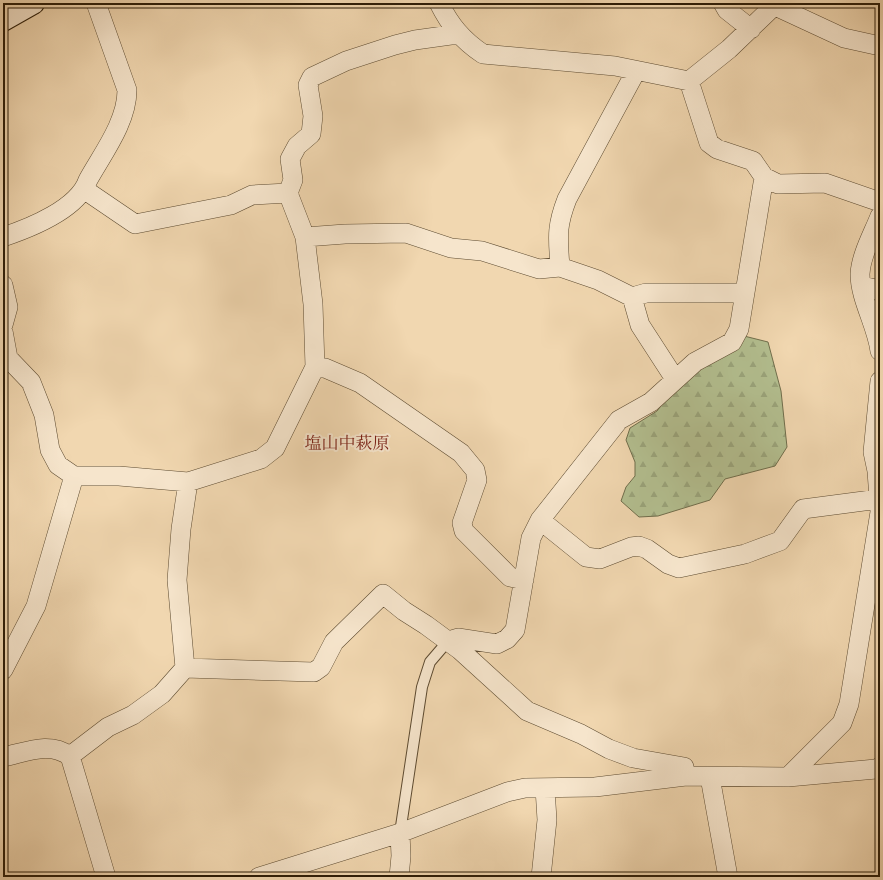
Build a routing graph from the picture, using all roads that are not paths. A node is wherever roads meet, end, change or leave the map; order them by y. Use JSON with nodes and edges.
{"nodes":[{"id":1,"x":33,"y":3,"type":"edge"},
{"id":2,"x":96,"y":3,"type":"edge"},
{"id":3,"x":439,"y":3,"type":"edge"},
{"id":4,"x":723,"y":3,"type":"edge"},
{"id":5,"x":776,"y":5,"type":"edge"},
{"id":6,"x":3,"y":20,"type":"edge"},
{"id":7,"x":751,"y":29,"type":"junction"},
{"id":8,"x":458,"y":34,"type":"junction"},
{"id":9,"x":880,"y":46,"type":"edge"},
{"id":10,"x":636,"y":71,"type":"junction"},
{"id":11,"x":689,"y":81,"type":"junction"},
{"id":12,"x":764,"y":177,"type":"junction"},
{"id":13,"x":85,"y":190,"type":"junction"},
{"id":14,"x":288,"y":193,"type":"junction"},
{"id":15,"x":880,"y":202,"type":"edge"},
{"id":16,"x":880,"y":216,"type":"edge"},
{"id":17,"x":3,"y":237,"type":"edge"},
{"id":18,"x":305,"y":237,"type":"junction"},
{"id":19,"x":560,"y":267,"type":"junction"},
{"id":20,"x":3,"y":285,"type":"edge"},
{"id":21,"x":862,"y":286,"type":"junction"},
{"id":22,"x":880,"y":290,"type":"edge"},
{"id":23,"x":745,"y":292,"type":"junction"},
{"id":24,"x":632,"y":297,"type":"junction"},
{"id":25,"x":3,"y":325,"type":"edge"},
{"id":26,"x":3,"y":331,"type":"edge"},
{"id":27,"x":880,"y":351,"type":"edge"},
{"id":28,"x":315,"y":366,"type":"junction"},
{"id":29,"x":675,"y":379,"type":"junction"},
{"id":30,"x":880,"y":381,"type":"edge"},
{"id":31,"x":878,"y":471,"type":"edge"},
{"id":32,"x":74,"y":476,"type":"junction"},
{"id":33,"x":188,"y":482,"type":"junction"},
{"id":34,"x":879,"y":499,"type":"junction"},
{"id":35,"x":540,"y":520,"type":"junction"},
{"id":36,"x":524,"y":580,"type":"junction"},
{"id":37,"x":448,"y":641,"type":"junction"},
{"id":38,"x":185,"y":668,"type":"junction"},
{"id":39,"x":3,"y":670,"type":"edge"},
{"id":40,"x":3,"y":756,"type":"edge"},
{"id":41,"x":70,"y":756,"type":"junction"},
{"id":42,"x":880,"y":767,"type":"edge"},
{"id":43,"x":686,"y":776,"type":"junction"},
{"id":44,"x":710,"y":777,"type":"junction"},
{"id":45,"x":788,"y":777,"type":"junction"},
{"id":46,"x":545,"y":788,"type":"junction"},
{"id":47,"x":400,"y":833,"type":"junction"},
{"id":48,"x":106,"y":877,"type":"edge"},
{"id":49,"x":259,"y":877,"type":"edge"},
{"id":50,"x":399,"y":877,"type":"edge"},
{"id":51,"x":541,"y":877,"type":"edge"},
{"id":52,"x":728,"y":877,"type":"edge"}],
"edges":[{"from":1,"to":6,"type":"main road"},
{"from":2,"to":13,"type":"street"},
{"from":3,"to":8,"type":"street"},
{"from":4,"to":7,"type":"street"},
{"from":5,"to":7,"type":"street"},
{"from":5,"to":9,"type":"street"},
{"from":7,"to":11,"type":"street"},
{"from":8,"to":10,"type":"street"},
{"from":8,"to":14,"type":"street"},
{"from":10,"to":11,"type":"street"},
{"from":10,"to":19,"type":"street"},
{"from":11,"to":12,"type":"street"},
{"from":12,"to":15,"type":"street"},
{"from":12,"to":23,"type":"street"},
{"from":13,"to":14,"type":"street"},
{"from":13,"to":17,"type":"street"},
{"from":14,"to":18,"type":"street"},
{"from":16,"to":21,"type":"street"},
{"from":18,"to":19,"type":"street"},
{"from":18,"to":28,"type":"street"},
{"from":19,"to":24,"type":"street"},
{"from":20,"to":25,"type":"street"},
{"from":21,"to":22,"type":"street"},
{"from":21,"to":27,"type":"street"},
{"from":23,"to":24,"type":"street"},
{"from":23,"to":29,"type":"street"},
{"from":24,"to":29,"type":"street"},
{"from":26,"to":32,"type":"street"},
{"from":28,"to":33,"type":"street"},
{"from":28,"to":36,"type":"street"},
{"from":29,"to":35,"type":"street"},
{"from":30,"to":31,"type":"street"},
{"from":31,"to":34,"type":"street"},
{"from":32,"to":33,"type":"street"},
{"from":32,"to":39,"type":"street"},
{"from":33,"to":38,"type":"street"},
{"from":34,"to":35,"type":"street"},
{"from":34,"to":45,"type":"street"},
{"from":35,"to":36,"type":"street"},
{"from":36,"to":37,"type":"street"},
{"from":37,"to":38,"type":"street"},
{"from":37,"to":43,"type":"street"},
{"from":37,"to":47,"type":"lane"},
{"from":38,"to":41,"type":"street"},
{"from":40,"to":41,"type":"street"},
{"from":41,"to":48,"type":"street"},
{"from":42,"to":45,"type":"street"},
{"from":43,"to":44,"type":"street"},
{"from":43,"to":46,"type":"street"},
{"from":44,"to":45,"type":"street"},
{"from":44,"to":52,"type":"street"},
{"from":46,"to":47,"type":"street"},
{"from":46,"to":51,"type":"street"},
{"from":47,"to":49,"type":"street"},
{"from":47,"to":50,"type":"street"}]}
